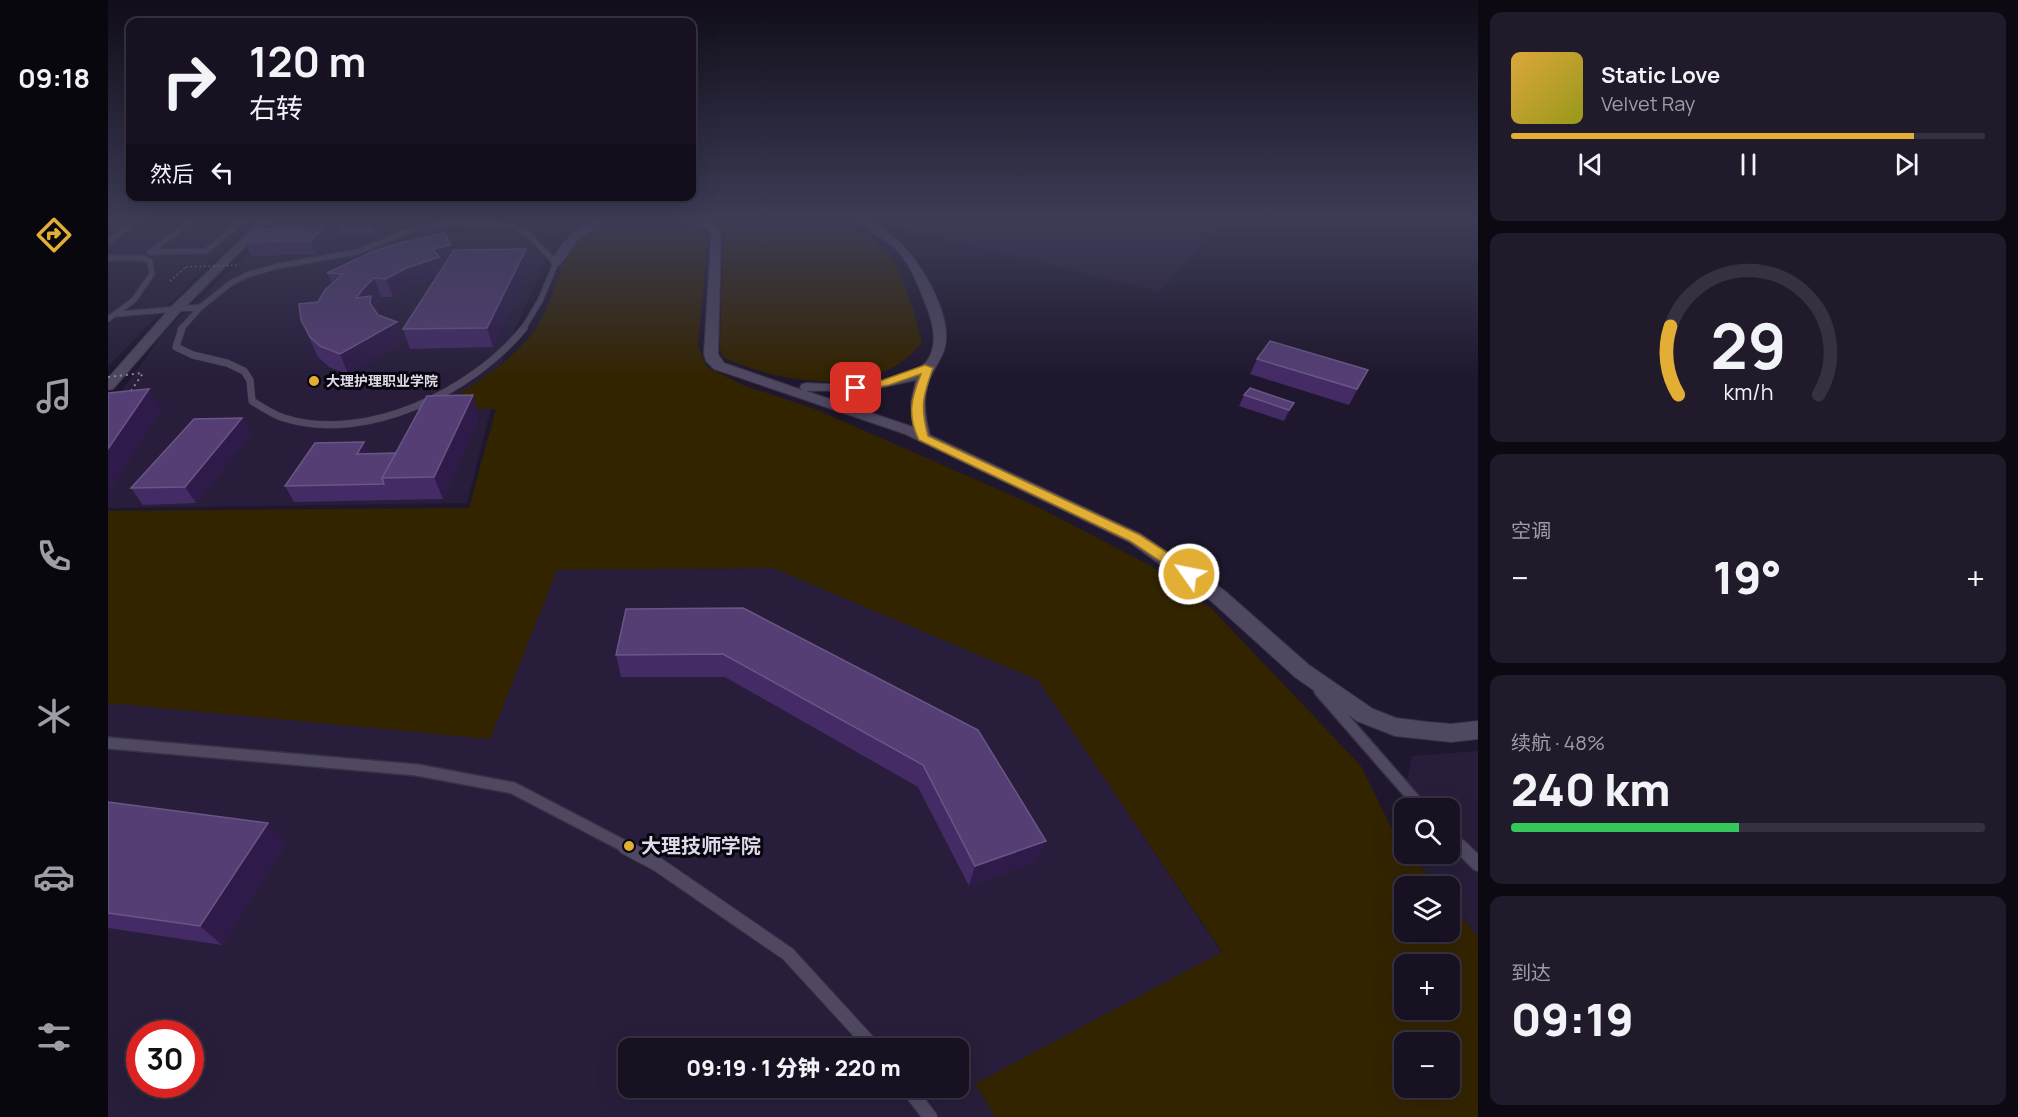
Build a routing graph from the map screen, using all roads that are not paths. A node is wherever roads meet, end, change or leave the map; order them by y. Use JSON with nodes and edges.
{"nodes":[{"id":1,"x":152,"y":273,"type":"edge"},
{"id":2,"x":213,"y":273,"type":"edge"},
{"id":3,"x":253,"y":273,"type":"edge"},
{"id":4,"x":552,"y":273,"type":"edge"},
{"id":5,"x":714,"y":273,"type":"edge"},
{"id":6,"x":915,"y":273,"type":"edge"},
{"id":7,"x":201,"y":307,"type":"junction"},
{"id":8,"x":175,"y":310,"type":"junction"},
{"id":9,"x":118,"y":314,"type":"junction"},
{"id":10,"x":108,"y":319,"type":"edge"},
{"id":11,"x":928,"y":368,"type":"junction"},
{"id":12,"x":769,"y":383,"type":"junction"},
{"id":13,"x":108,"y":386,"type":"edge"},
{"id":14,"x":923,"y":438,"type":"junction"},
{"id":15,"x":1302,"y":671,"type":"junction"},
{"id":16,"x":1478,"y":730,"type":"edge"},
{"id":17,"x":108,"y":743,"type":"edge"},
{"id":18,"x":1413,"y":798,"type":"edge"},
{"id":19,"x":1460,"y":846,"type":"edge"},
{"id":20,"x":1478,"y":864,"type":"edge"},
{"id":21,"x":865,"y":1038,"type":"edge"},
{"id":22,"x":916,"y":1098,"type":"edge"},
{"id":23,"x":930,"y":1117,"type":"edge"}],
"edges":[{"from":1,"to":9,"type":"lane"},
{"from":2,"to":8,"type":"street"},
{"from":3,"to":7,"type":"lane"},
{"from":4,"to":7,"type":"lane"},
{"from":5,"to":12,"type":"street"},
{"from":6,"to":11,"type":"street"},
{"from":7,"to":8,"type":"lane"},
{"from":8,"to":9,"type":"lane"},
{"from":8,"to":13,"type":"street"},
{"from":9,"to":10,"type":"lane"},
{"from":11,"to":12,"type":"street"},
{"from":11,"to":14,"type":"street"},
{"from":12,"to":14,"type":"street"},
{"from":14,"to":15,"type":"street"},
{"from":15,"to":16,"type":"street"},
{"from":15,"to":18,"type":"lane"},
{"from":17,"to":21,"type":"lane"},
{"from":19,"to":20,"type":"lane"},
{"from":22,"to":23,"type":"lane"}]}
